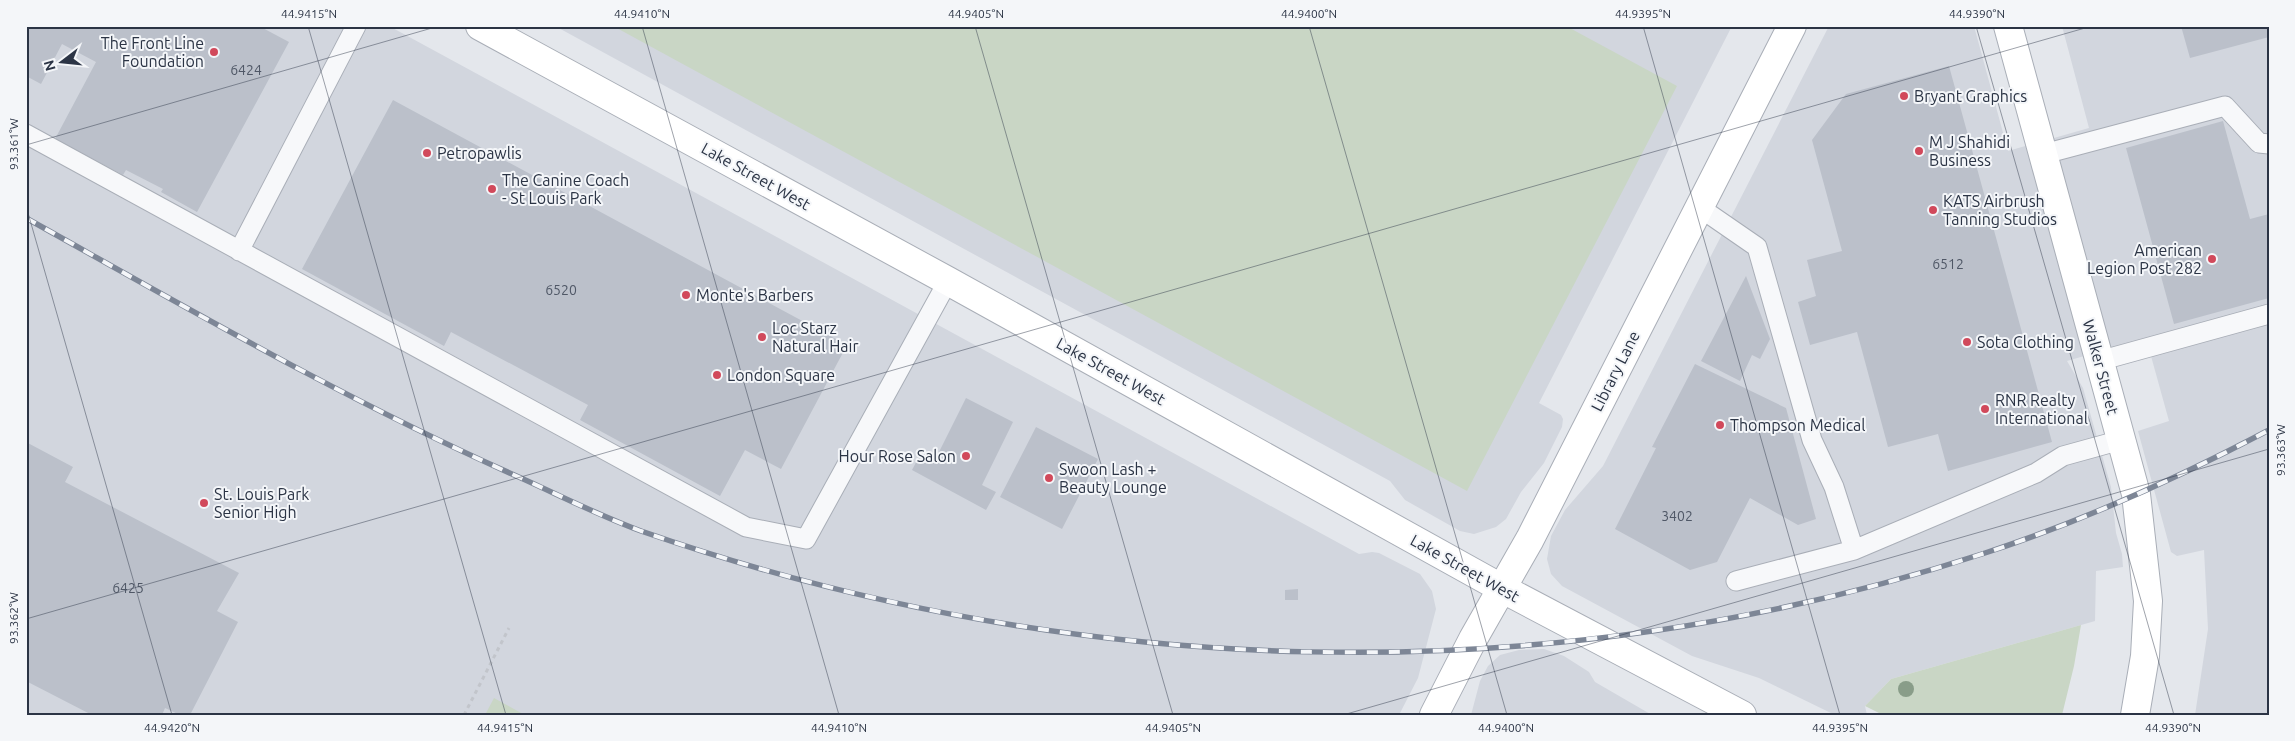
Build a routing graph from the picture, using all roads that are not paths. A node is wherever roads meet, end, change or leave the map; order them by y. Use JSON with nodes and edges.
{"nodes":[{"id":1,"x":356,"y":26,"type":"edge"},
{"id":2,"x":480,"y":26,"type":"edge"},
{"id":3,"x":1792,"y":26,"type":"edge"},
{"id":4,"x":2008,"y":26,"type":"edge"},
{"id":5,"x":26,"y":134,"type":"edge"},
{"id":6,"x":2264,"y":143,"type":"edge"},
{"id":7,"x":2044,"y":154,"type":"junction"},
{"id":8,"x":1699,"y":207,"type":"junction"},
{"id":9,"x":239,"y":251,"type":"junction"},
{"id":10,"x":948,"y":281,"type":"junction"},
{"id":11,"x":2269,"y":314,"type":"edge"},
{"id":12,"x":2099,"y":361,"type":"junction"},
{"id":13,"x":2121,"y":440,"type":"junction"},
{"id":14,"x":1854,"y":550,"type":"junction"},
{"id":15,"x":1736,"y":581,"type":"dead end"},
{"id":16,"x":1503,"y":590,"type":"junction"},
{"id":17,"x":1434,"y":715,"type":"edge"},
{"id":18,"x":1742,"y":715,"type":"edge"},
{"id":19,"x":2135,"y":715,"type":"edge"}],
"edges":[{"from":1,"to":9,"type":"lane"},
{"from":2,"to":10,"type":"street","name":"Lake Street West"},
{"from":3,"to":8,"type":"street","name":"Library Lane"},
{"from":4,"to":7,"type":"street","name":"Walker Street"},
{"from":5,"to":9,"type":"lane"},
{"from":6,"to":7,"type":"lane"},
{"from":7,"to":12,"type":"street","name":"Walker Street"},
{"from":8,"to":14,"type":"lane"},
{"from":8,"to":16,"type":"street","name":"Library Lane"},
{"from":9,"to":10,"type":"lane"},
{"from":10,"to":16,"type":"street","name":"Lake Street West"},
{"from":11,"to":12,"type":"lane"},
{"from":12,"to":13,"type":"street","name":"Walker Street"},
{"from":13,"to":14,"type":"lane"},
{"from":13,"to":19,"type":"street","name":"Walker Street"},
{"from":14,"to":15,"type":"lane"},
{"from":16,"to":17,"type":"street","name":"Library Lane"},
{"from":16,"to":18,"type":"street","name":"Lake Street West"}]}
